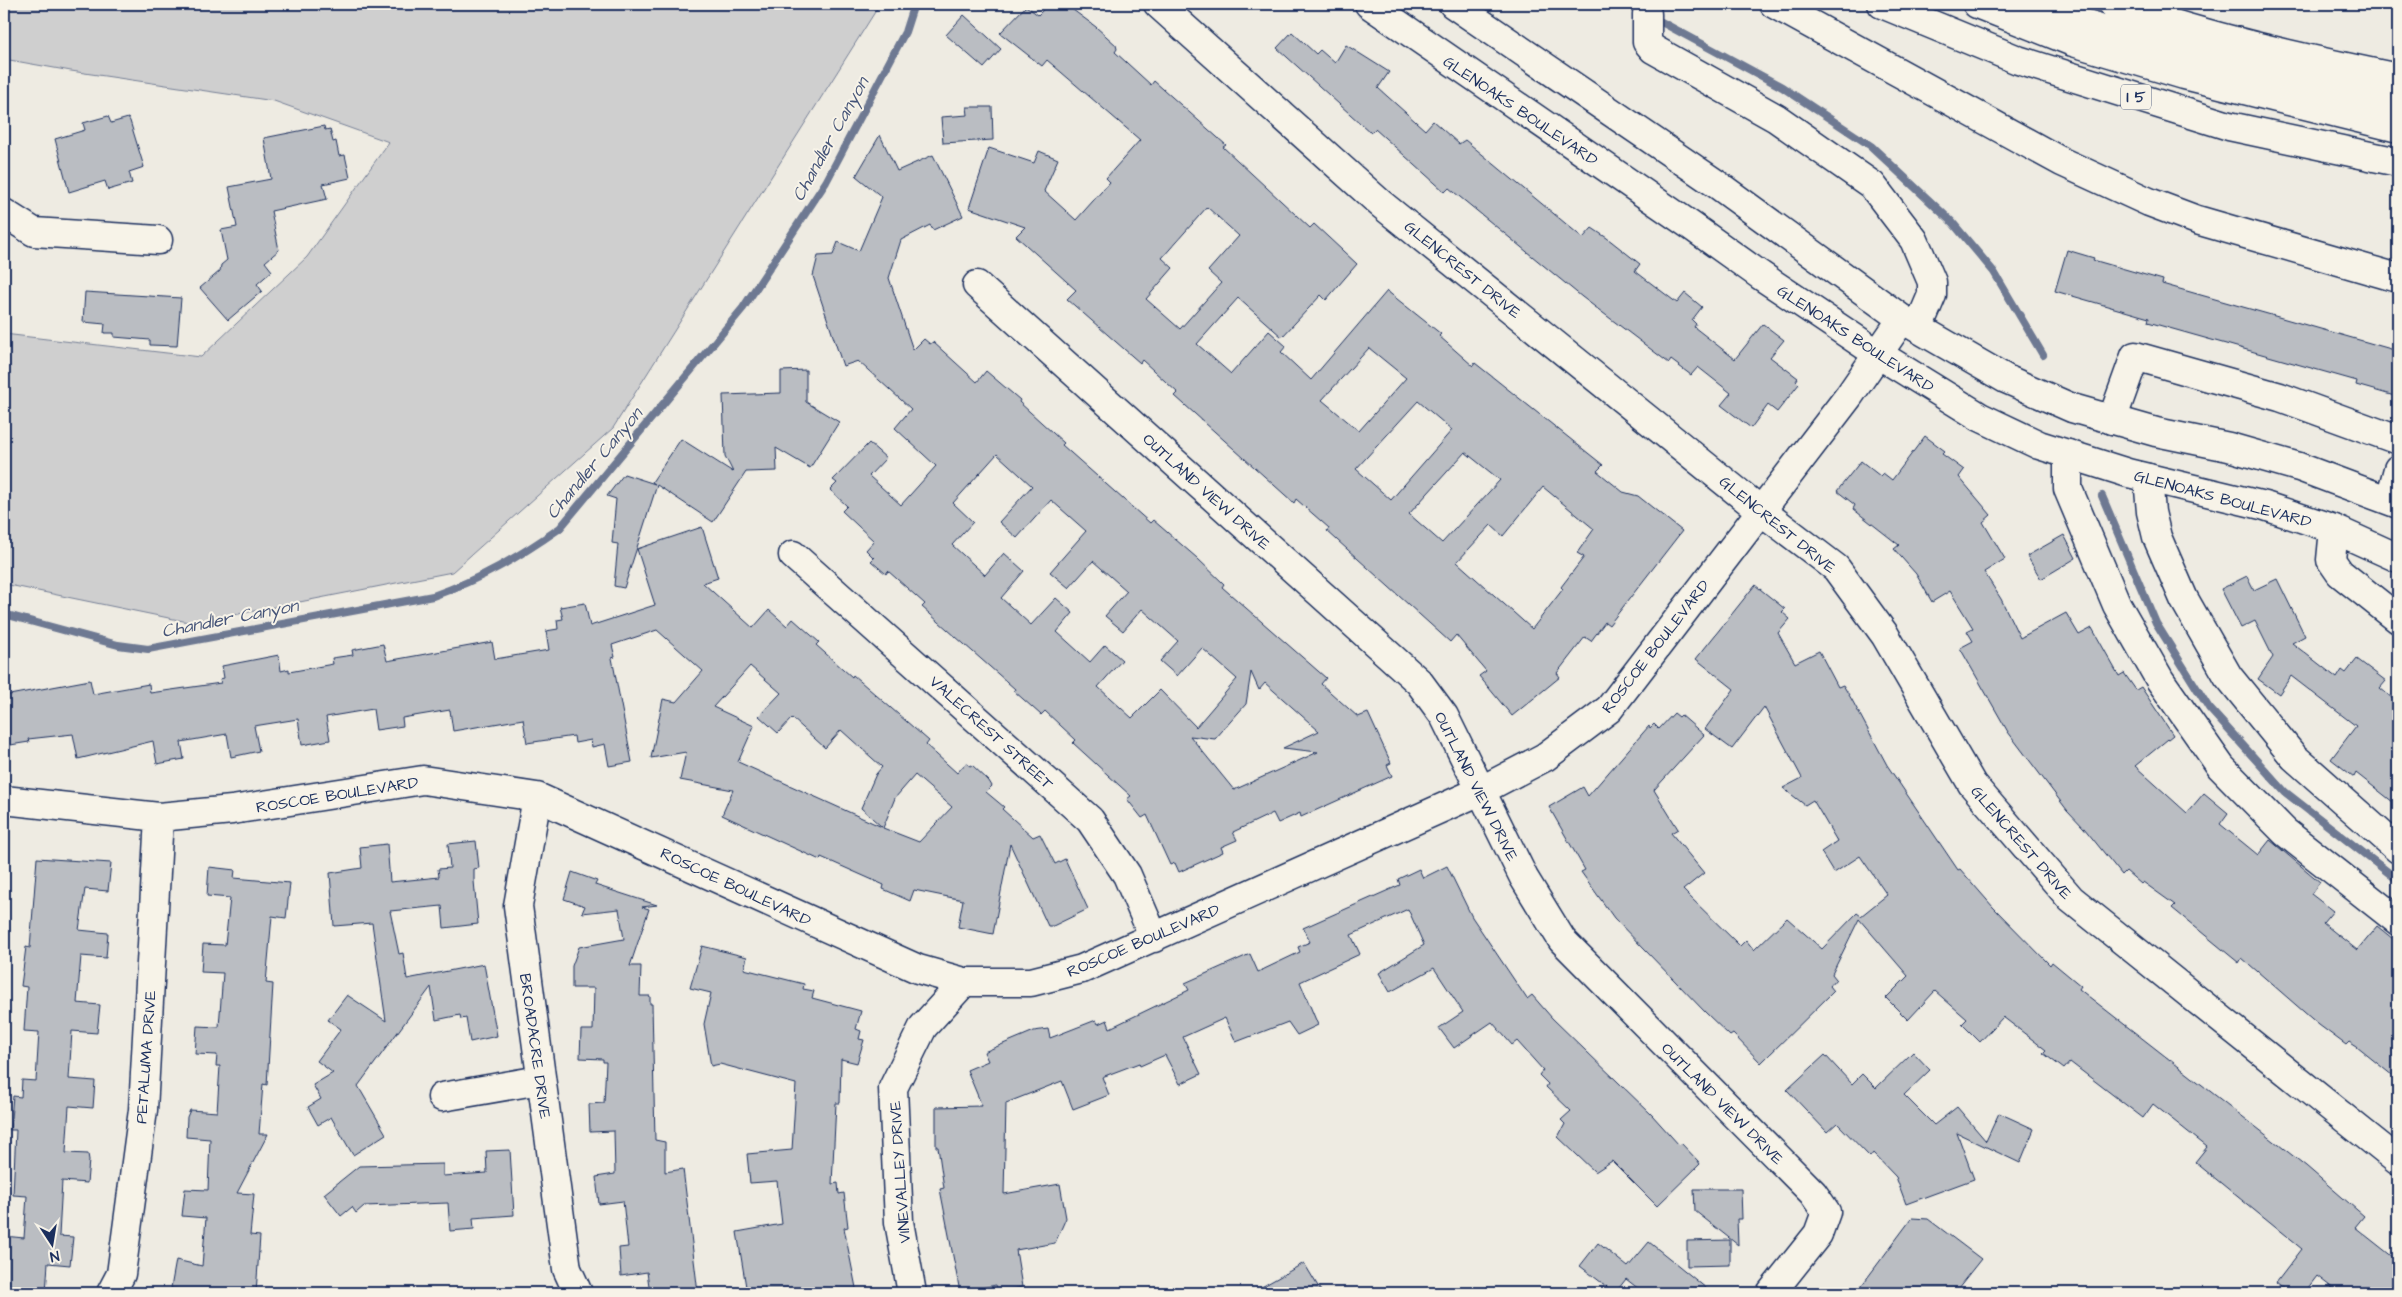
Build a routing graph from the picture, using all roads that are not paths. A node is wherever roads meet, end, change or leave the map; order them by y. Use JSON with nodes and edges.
{"nodes":[{"id":1,"x":1158,"y":4,"type":"edge"},
{"id":2,"x":1369,"y":4,"type":"edge"},
{"id":3,"x":1453,"y":4,"type":"edge"},
{"id":4,"x":1774,"y":4,"type":"edge"},
{"id":5,"x":1882,"y":4,"type":"edge"},
{"id":6,"x":1977,"y":4,"type":"edge"},
{"id":7,"x":2028,"y":4,"type":"edge"},
{"id":8,"x":2113,"y":4,"type":"edge"},
{"id":9,"x":1647,"y":14,"type":"dead end"},
{"id":10,"x":2398,"y":78,"type":"edge"},
{"id":11,"x":2398,"y":106,"type":"edge"},
{"id":12,"x":2398,"y":128,"type":"edge"},
{"id":13,"x":2398,"y":162,"type":"edge"},
{"id":14,"x":4,"y":213,"type":"edge"},
{"id":15,"x":158,"y":240,"type":"dead end"},
{"id":16,"x":2398,"y":278,"type":"edge"},
{"id":17,"x":977,"y":285,"type":"dead end"},
{"id":18,"x":1910,"y":323,"type":"junction"},
{"id":19,"x":1878,"y":354,"type":"junction"},
{"id":20,"x":2112,"y":420,"type":"junction"},
{"id":21,"x":2398,"y":440,"type":"edge"},
{"id":22,"x":2068,"y":454,"type":"junction"},
{"id":23,"x":2398,"y":469,"type":"edge"},
{"id":24,"x":2148,"y":478,"type":"junction"},
{"id":25,"x":2394,"y":502,"type":"edge"},
{"id":26,"x":1760,"y":510,"type":"junction"},
{"id":27,"x":2334,"y":529,"type":"junction"},
{"id":28,"x":792,"y":555,"type":"dead end"},
{"id":29,"x":2398,"y":558,"type":"edge"},
{"id":30,"x":2398,"y":619,"type":"edge"},
{"id":31,"x":1480,"y":790,"type":"junction"},
{"id":32,"x":537,"y":797,"type":"junction"},
{"id":33,"x":4,"y":800,"type":"edge"},
{"id":34,"x":159,"y":817,"type":"junction"},
{"id":35,"x":2398,"y":849,"type":"edge"},
{"id":36,"x":2398,"y":921,"type":"edge"},
{"id":37,"x":1154,"y":938,"type":"junction"},
{"id":38,"x":964,"y":982,"type":"junction"},
{"id":39,"x":540,"y":1080,"type":"junction"},
{"id":40,"x":442,"y":1097,"type":"dead end"},
{"id":41,"x":2398,"y":1161,"type":"edge"},
{"id":42,"x":111,"y":1293,"type":"edge"},
{"id":43,"x":578,"y":1293,"type":"edge"},
{"id":44,"x":912,"y":1293,"type":"edge"},
{"id":45,"x":1771,"y":1293,"type":"edge"}],
"edges":[{"from":1,"to":26,"type":"main road","name":"GLENCREST DRIVE"},
{"from":2,"to":19,"type":"main road","name":"GLENOAKS BOULEVARD"},
{"from":3,"to":18,"type":"main road"},
{"from":4,"to":16,"type":"main road"},
{"from":5,"to":13,"type":"main road","number":"I 5"},
{"from":6,"to":12,"type":"main road"},
{"from":7,"to":11,"type":"main road"},
{"from":8,"to":10,"type":"main road"},
{"from":9,"to":18,"type":"main road","name":"ROSCOE BOULEVARD"},
{"from":14,"to":15,"type":"main road"},
{"from":17,"to":31,"type":"main road","name":"OUTLAND VIEW DRIVE"},
{"from":18,"to":19,"type":"main road","name":"ROSCOE BOULEVARD"},
{"from":18,"to":20,"type":"main road"},
{"from":19,"to":22,"type":"main road","name":"GLENOAKS BOULEVARD"},
{"from":19,"to":26,"type":"main road","name":"ROSCOE BOULEVARD"},
{"from":20,"to":21,"type":"main road"},
{"from":20,"to":25,"type":"main road"},
{"from":22,"to":24,"type":"main road","name":"GLENOAKS BOULEVARD"},
{"from":22,"to":36,"type":"main road"},
{"from":23,"to":25,"type":"main road"},
{"from":24,"to":27,"type":"main road","name":"GLENOAKS BOULEVARD"},
{"from":24,"to":35,"type":"main road"},
{"from":26,"to":31,"type":"main road","name":"ROSCOE BOULEVARD"},
{"from":26,"to":41,"type":"main road","name":"GLENCREST DRIVE"},
{"from":27,"to":29,"type":"main road","name":"GLENOAKS BOULEVARD"},
{"from":27,"to":30,"type":"main road"},
{"from":28,"to":37,"type":"main road","name":"VALECREST STREET"},
{"from":31,"to":37,"type":"main road","name":"ROSCOE BOULEVARD"},
{"from":31,"to":45,"type":"main road","name":"OUTLAND VIEW DRIVE"},
{"from":32,"to":34,"type":"main road","name":"ROSCOE BOULEVARD"},
{"from":32,"to":38,"type":"main road","name":"ROSCOE BOULEVARD"},
{"from":32,"to":39,"type":"main road","name":"BROADACRE DRIVE"},
{"from":33,"to":34,"type":"main road","name":"ROSCOE BOULEVARD"},
{"from":34,"to":42,"type":"main road","name":"PETALUMA DRIVE"},
{"from":37,"to":38,"type":"main road","name":"ROSCOE BOULEVARD"},
{"from":38,"to":44,"type":"main road","name":"VINEVALLEY DRIVE"},
{"from":39,"to":40,"type":"main road"},
{"from":39,"to":43,"type":"main road","name":"BROADACRE DRIVE"}]}
